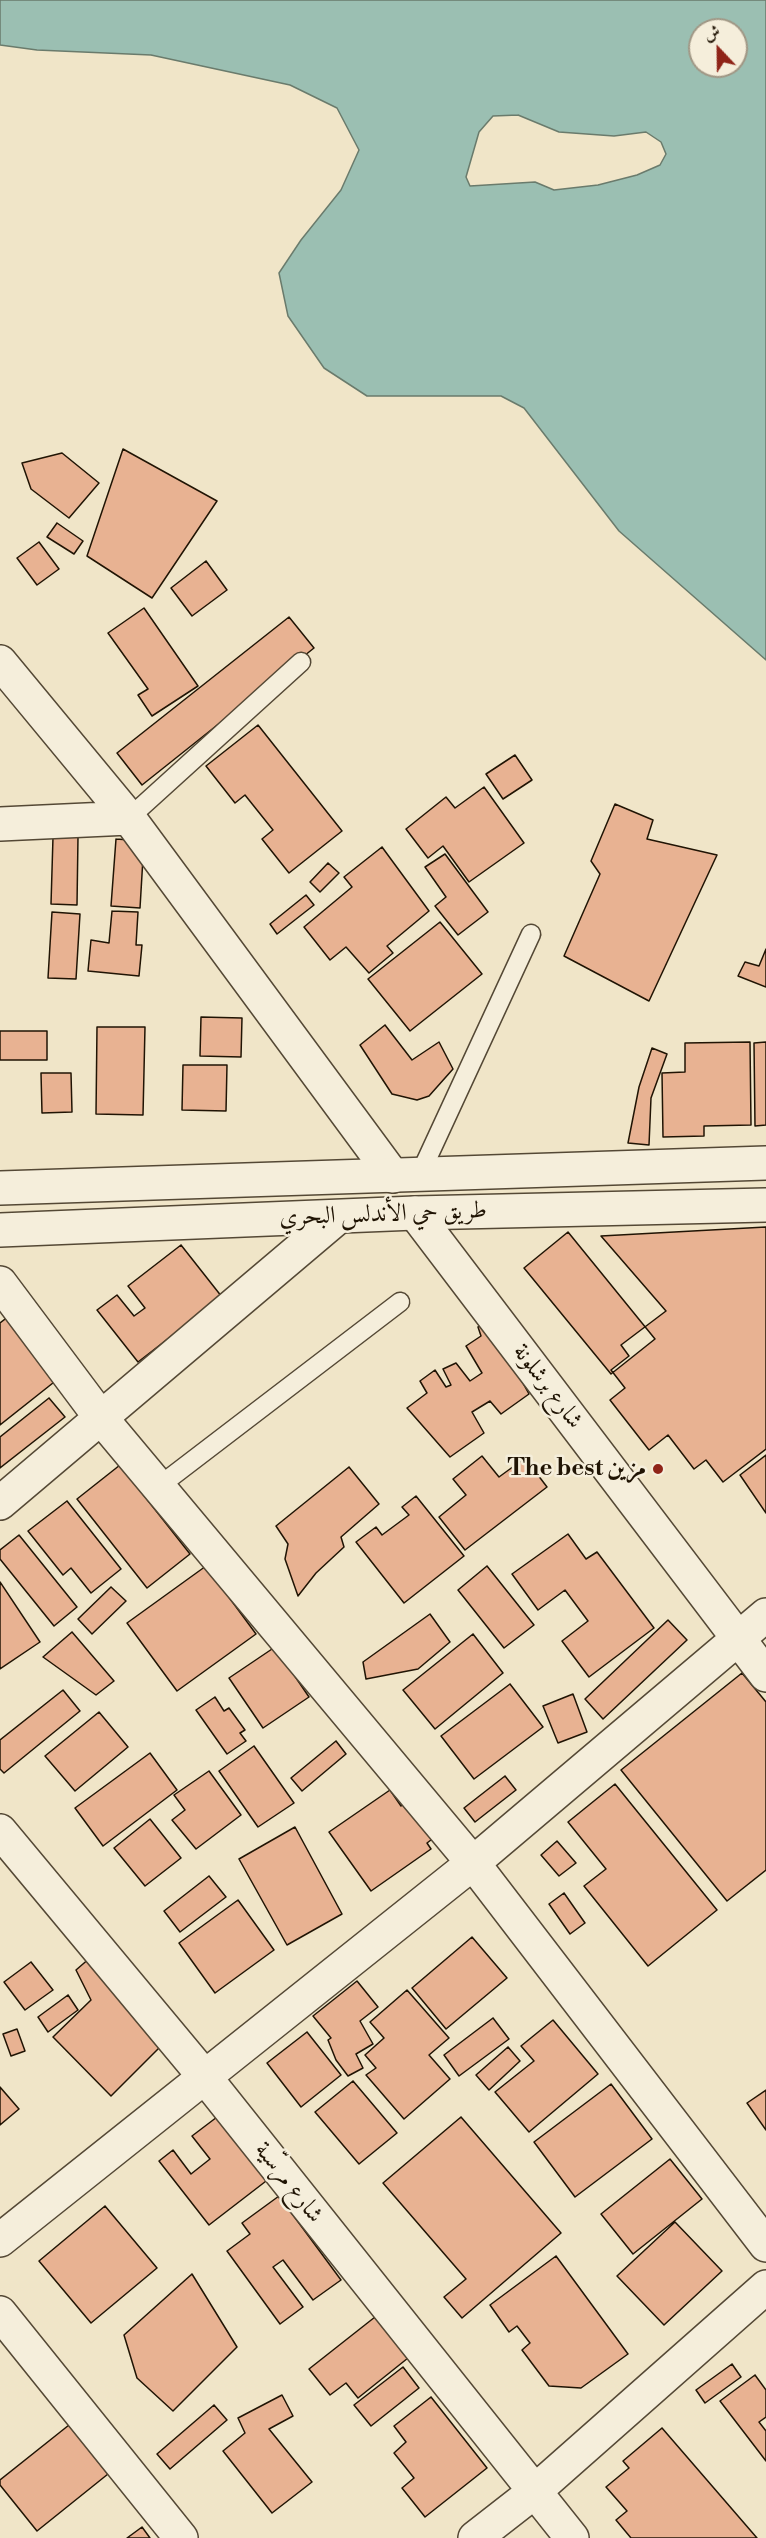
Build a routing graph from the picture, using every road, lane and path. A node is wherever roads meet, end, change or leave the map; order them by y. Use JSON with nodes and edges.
{"nodes":[{"id":1,"x":0,"y":662,"type":"edge"},
{"id":2,"x":301,"y":662,"type":"dead end"},
{"id":3,"x":129,"y":818,"type":"junction"},
{"id":4,"x":0,"y":824,"type":"edge"},
{"id":5,"x":531,"y":934,"type":"dead end"},
{"id":6,"x":766,"y":1163,"type":"edge"},
{"id":7,"x":406,"y":1175,"type":"junction"},
{"id":8,"x":0,"y":1188,"type":"edge"},
{"id":9,"x":766,"y":1205,"type":"edge"},
{"id":10,"x":415,"y":1213,"type":"junction"},
{"id":11,"x":339,"y":1217,"type":"junction"},
{"id":12,"x":0,"y":1230,"type":"edge"},
{"id":13,"x":0,"y":1283,"type":"edge"},
{"id":14,"x":400,"y":1302,"type":"dead end"},
{"id":15,"x":101,"y":1418,"type":"junction"},
{"id":16,"x":158,"y":1486,"type":"junction"},
{"id":17,"x":0,"y":1503,"type":"edge"},
{"id":18,"x":766,"y":1615,"type":"edge"},
{"id":19,"x":737,"y":1637,"type":"junction"},
{"id":20,"x":766,"y":1675,"type":"edge"},
{"id":21,"x":0,"y":1832,"type":"edge"},
{"id":22,"x":474,"y":1863,"type":"junction"},
{"id":23,"x":204,"y":2076,"type":"junction"},
{"id":24,"x":0,"y":2240,"type":"edge"},
{"id":25,"x":766,"y":2245,"type":"edge"},
{"id":26,"x":766,"y":2287,"type":"edge"},
{"id":27,"x":0,"y":2313,"type":"edge"},
{"id":28,"x":534,"y":2492,"type":"junction"},
{"id":29,"x":181,"y":2538,"type":"edge"},
{"id":30,"x":475,"y":2538,"type":"edge"},
{"id":31,"x":572,"y":2538,"type":"edge"}],
"edges":[{"from":1,"to":3,"type":"street"},
{"from":2,"to":3,"type":"lane"},
{"from":3,"to":4,"type":"street"},
{"from":3,"to":7,"type":"street"},
{"from":5,"to":7,"type":"lane"},
{"from":6,"to":7,"type":"street","name":"طريق حي الأندلس البحري"},
{"from":7,"to":8,"type":"street","name":"طريق حي الأندلس البحري"},
{"from":9,"to":10,"type":"street","name":"طريق حي الأندلس البحري"},
{"from":10,"to":11,"type":"street","name":"طريق حي الأندلس البحري"},
{"from":10,"to":19,"type":"street","name":"شارع برشلونة"},
{"from":11,"to":12,"type":"street","name":"طريق حي الأندلس البحري"},
{"from":11,"to":15,"type":"street"},
{"from":13,"to":15,"type":"street"},
{"from":14,"to":16,"type":"lane"},
{"from":15,"to":16,"type":"street"},
{"from":15,"to":17,"type":"street"},
{"from":16,"to":22,"type":"street"},
{"from":18,"to":19,"type":"street"},
{"from":19,"to":20,"type":"street","name":"شارع برشلونة"},
{"from":19,"to":22,"type":"street"},
{"from":21,"to":23,"type":"street","name":"شارع مرسّية"},
{"from":22,"to":23,"type":"street"},
{"from":22,"to":25,"type":"street"},
{"from":23,"to":24,"type":"street"},
{"from":23,"to":28,"type":"street","name":"شارع مرسّية"},
{"from":26,"to":28,"type":"street"},
{"from":27,"to":29,"type":"street"},
{"from":28,"to":30,"type":"street"},
{"from":28,"to":31,"type":"street","name":"شارع مرسّية"}]}
